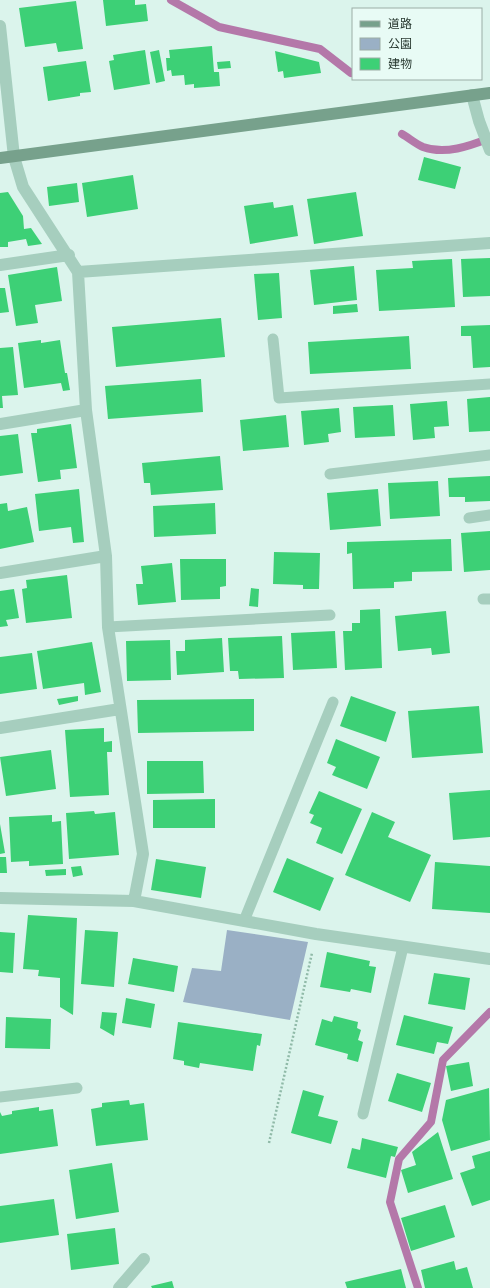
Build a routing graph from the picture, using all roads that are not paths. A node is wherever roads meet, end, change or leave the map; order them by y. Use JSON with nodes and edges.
{"nodes":[{"id":1,"x":0,"y":26,"type":"edge"},
{"id":2,"x":490,"y":93,"type":"edge"},
{"id":3,"x":472,"y":95,"type":"junction"},
{"id":4,"x":490,"y":150,"type":"edge"},
{"id":5,"x":14,"y":157,"type":"junction"},
{"id":6,"x":0,"y":158,"type":"edge"},
{"id":7,"x":490,"y":243,"type":"edge"},
{"id":8,"x":69,"y":255,"type":"junction"},
{"id":9,"x":0,"y":265,"type":"edge"},
{"id":10,"x":78,"y":272,"type":"junction"},
{"id":11,"x":273,"y":339,"type":"dead end"},
{"id":12,"x":490,"y":384,"type":"edge"},
{"id":13,"x":86,"y":410,"type":"junction"},
{"id":14,"x":0,"y":424,"type":"edge"},
{"id":15,"x":490,"y":455,"type":"edge"},
{"id":16,"x":330,"y":474,"type":"dead end"},
{"id":17,"x":490,"y":515,"type":"edge"},
{"id":18,"x":469,"y":518,"type":"dead end"},
{"id":19,"x":106,"y":556,"type":"junction"},
{"id":20,"x":0,"y":574,"type":"edge"},
{"id":21,"x":330,"y":615,"type":"dead end"},
{"id":22,"x":108,"y":627,"type":"junction"},
{"id":23,"x":333,"y":702,"type":"dead end"},
{"id":24,"x":120,"y":709,"type":"junction"},
{"id":25,"x":0,"y":728,"type":"edge"},
{"id":26,"x":0,"y":898,"type":"edge"},
{"id":27,"x":134,"y":901,"type":"junction"},
{"id":28,"x":244,"y":921,"type":"junction"},
{"id":29,"x":403,"y":947,"type":"junction"},
{"id":30,"x":490,"y":959,"type":"edge"},
{"id":31,"x":77,"y":1088,"type":"dead end"},
{"id":32,"x":0,"y":1097,"type":"edge"},
{"id":33,"x":362,"y":1114,"type":"dead end"},
{"id":34,"x":144,"y":1259,"type":"dead end"},
{"id":35,"x":119,"y":1288,"type":"edge"}],
"edges":[{"from":1,"to":5,"type":"street"},
{"from":2,"to":3,"type":"street"},
{"from":3,"to":4,"type":"street"},
{"from":3,"to":5,"type":"street"},
{"from":5,"to":6,"type":"street"},
{"from":5,"to":8,"type":"street"},
{"from":7,"to":10,"type":"street"},
{"from":8,"to":9,"type":"street"},
{"from":8,"to":10,"type":"street"},
{"from":10,"to":13,"type":"street"},
{"from":11,"to":12,"type":"lane"},
{"from":13,"to":14,"type":"street"},
{"from":13,"to":19,"type":"street"},
{"from":15,"to":16,"type":"lane"},
{"from":17,"to":18,"type":"lane"},
{"from":19,"to":20,"type":"street"},
{"from":19,"to":22,"type":"street"},
{"from":21,"to":22,"type":"lane"},
{"from":22,"to":24,"type":"street"},
{"from":23,"to":28,"type":"lane"},
{"from":24,"to":25,"type":"street"},
{"from":24,"to":27,"type":"street"},
{"from":26,"to":27,"type":"street"},
{"from":27,"to":28,"type":"street"},
{"from":28,"to":29,"type":"street"},
{"from":29,"to":30,"type":"street"},
{"from":29,"to":33,"type":"lane"},
{"from":31,"to":32,"type":"lane"},
{"from":34,"to":35,"type":"street"}]}
